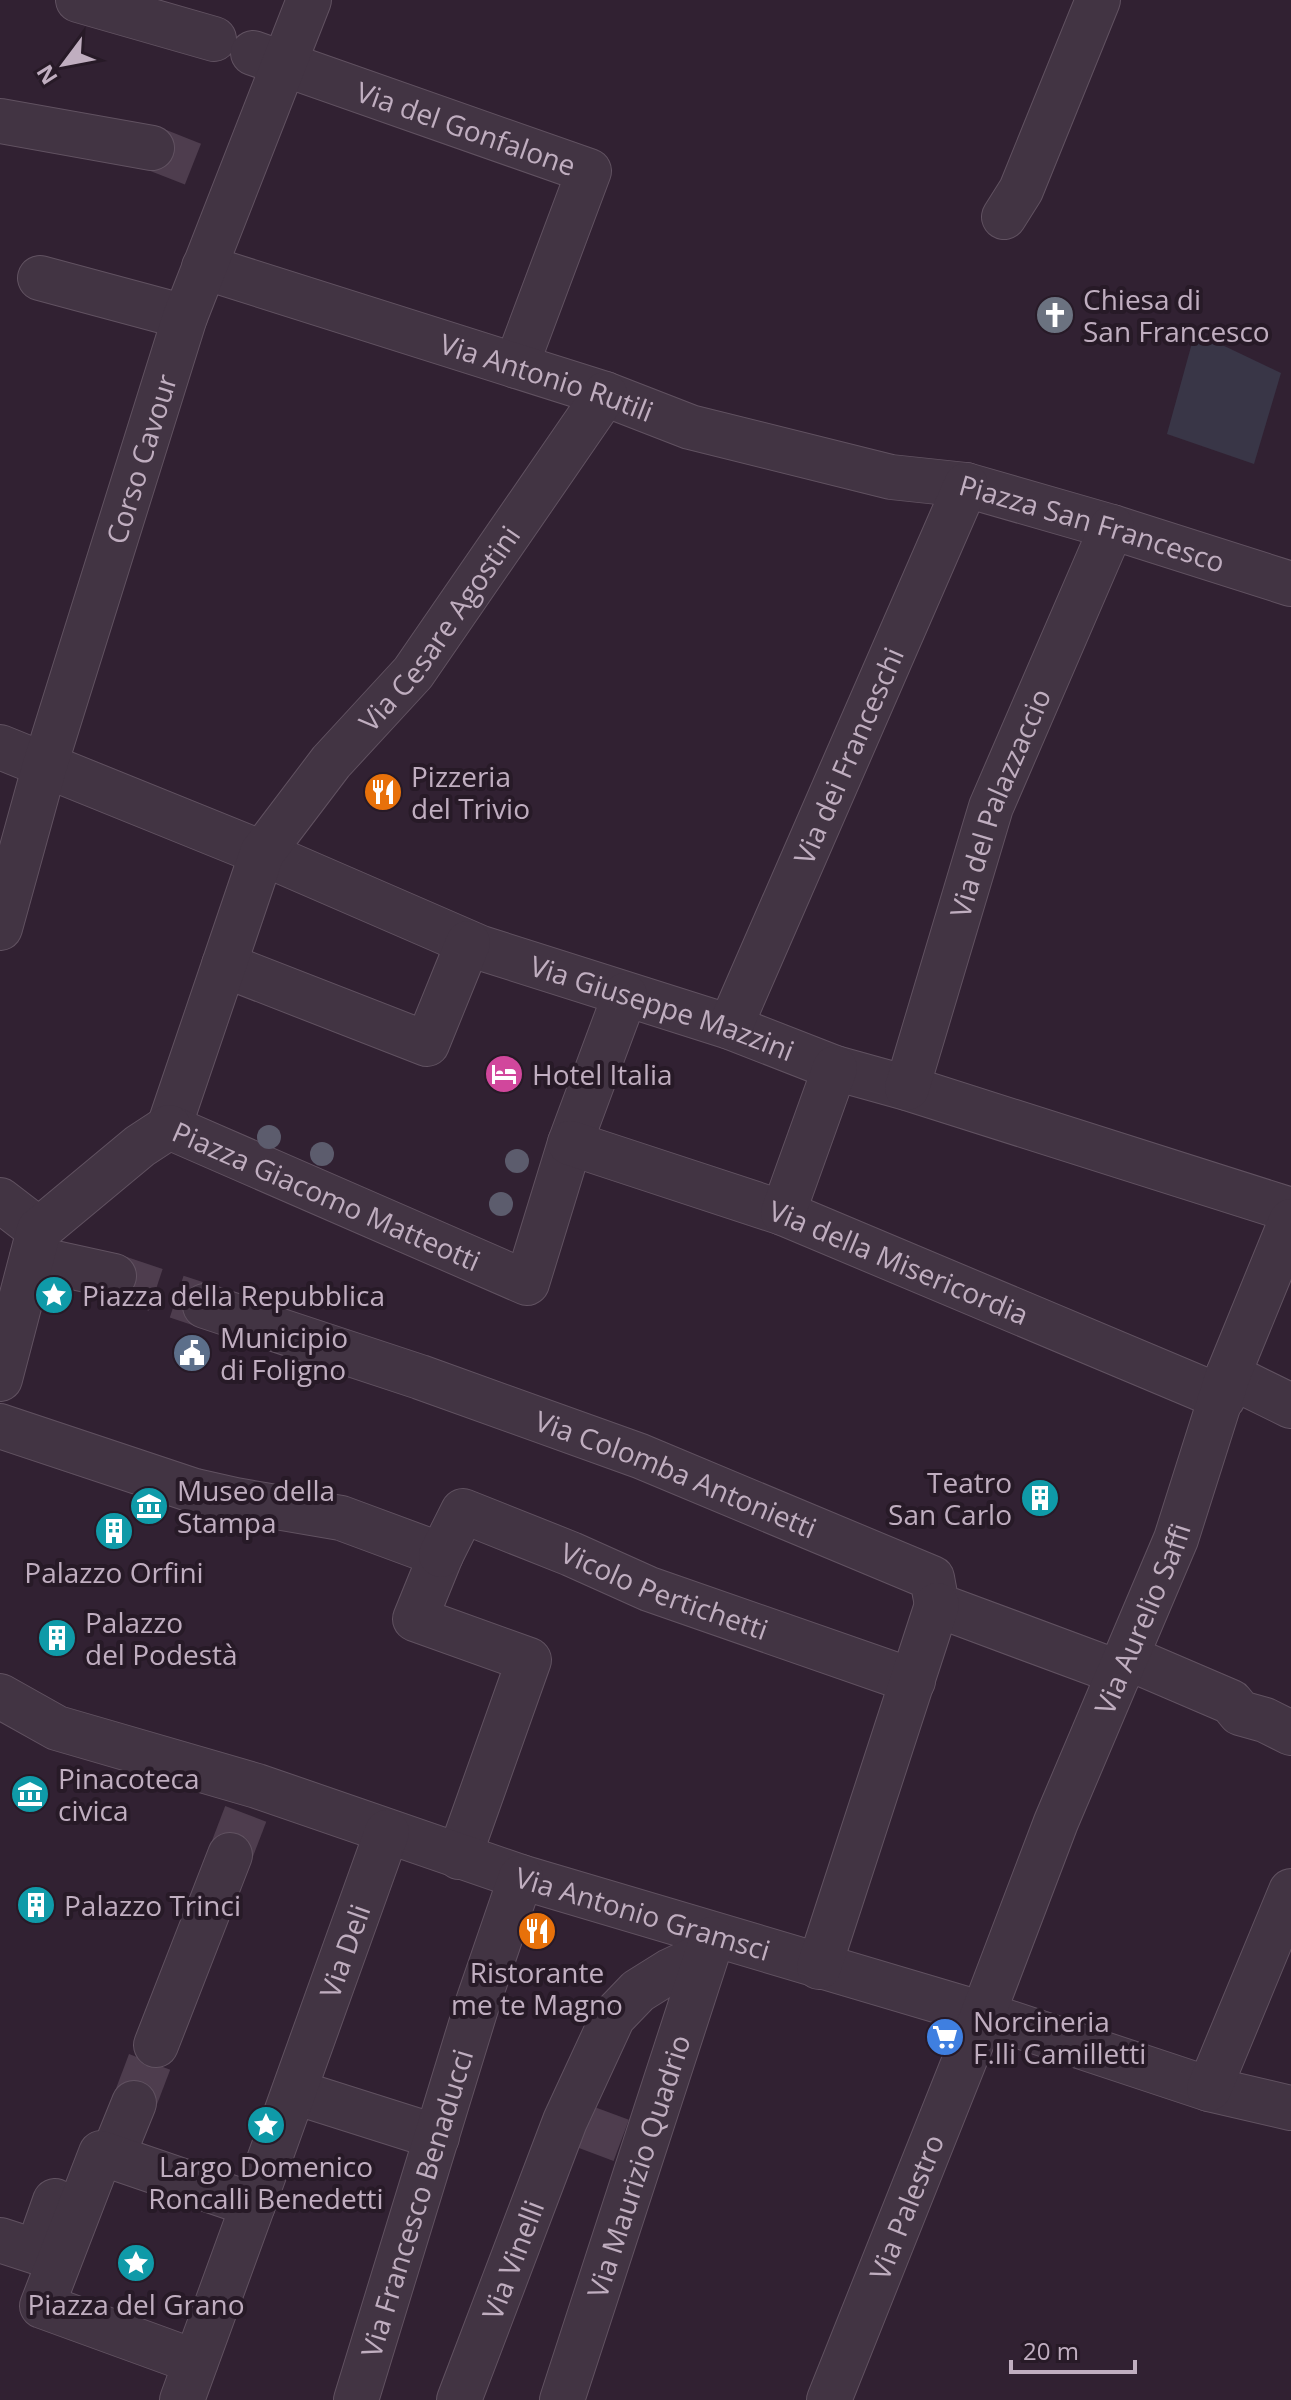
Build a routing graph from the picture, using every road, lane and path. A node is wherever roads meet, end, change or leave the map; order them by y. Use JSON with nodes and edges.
{"nodes":[{"id":1,"x":78,"y":0,"type":"edge"},
{"id":2,"x":309,"y":0,"type":"edge"},
{"id":3,"x":1098,"y":0,"type":"edge"},
{"id":4,"x":250,"y":52,"type":"junction"},
{"id":5,"x":0,"y":121,"type":"edge"},
{"id":6,"x":152,"y":148,"type":"tunnel mouth"},
{"id":7,"x":1004,"y":217,"type":"dead end"},
{"id":8,"x":204,"y":267,"type":"junction"},
{"id":9,"x":40,"y":278,"type":"dead end"},
{"id":10,"x":185,"y":317,"type":"junction"},
{"id":11,"x":516,"y":366,"type":"junction"},
{"id":12,"x":605,"y":394,"type":"junction"},
{"id":13,"x":891,"y":477,"type":"joint"},
{"id":14,"x":966,"y":485,"type":"junction"},
{"id":15,"x":1112,"y":527,"type":"junction"},
{"id":16,"x":1291,"y":584,"type":"edge"},
{"id":17,"x":0,"y":747,"type":"edge"},
{"id":18,"x":45,"y":765,"type":"junction"},
{"id":19,"x":262,"y":853,"type":"junction"},
{"id":20,"x":0,"y":928,"type":"edge"},
{"id":21,"x":468,"y":943,"type":"junction"},
{"id":22,"x":224,"y":965,"type":"junction"},
{"id":23,"x":625,"y":995,"type":"junction"},
{"id":24,"x":730,"y":1027,"type":"junction"},
{"id":25,"x":835,"y":1068,"type":"junction"},
{"id":26,"x":907,"y":1088,"type":"junction"},
{"id":27,"x":169,"y":1127,"type":"junction"},
{"id":28,"x":570,"y":1143,"type":"junction"},
{"id":29,"x":0,"y":1200,"type":"edge"},
{"id":30,"x":1291,"y":1210,"type":"edge"},
{"id":31,"x":783,"y":1213,"type":"junction"},
{"id":32,"x":1291,"y":1221,"type":"edge"},
{"id":33,"x":35,"y":1244,"type":"junction"},
{"id":34,"x":107,"y":1274,"type":"tunnel mouth"},
{"id":35,"x":205,"y":1306,"type":"tunnel mouth"},
{"id":36,"x":0,"y":1379,"type":"edge"},
{"id":37,"x":1226,"y":1386,"type":"junction"},
{"id":38,"x":1291,"y":1406,"type":"edge"},
{"id":39,"x":0,"y":1426,"type":"edge"},
{"id":40,"x":441,"y":1555,"type":"junction"},
{"id":41,"x":937,"y":1605,"type":"junction"},
{"id":42,"x":1123,"y":1665,"type":"junction"},
{"id":43,"x":913,"y":1681,"type":"junction"},
{"id":44,"x":2,"y":1697,"type":"edge"},
{"id":45,"x":1291,"y":1733,"type":"edge"},
{"id":46,"x":387,"y":1832,"type":"junction"},
{"id":47,"x":230,"y":1855,"type":"tunnel mouth"},
{"id":48,"x":459,"y":1857,"type":"junction"},
{"id":49,"x":521,"y":1877,"type":"junction"},
{"id":50,"x":1291,"y":1891,"type":"edge"},
{"id":51,"x":710,"y":1944,"type":"junction"},
{"id":52,"x":819,"y":1967,"type":"junction"},
{"id":53,"x":983,"y":2014,"type":"junction"},
{"id":54,"x":156,"y":2045,"type":"tunnel mouth"},
{"id":55,"x":299,"y":2080,"type":"junction"},
{"id":56,"x":1209,"y":2089,"type":"junction"},
{"id":57,"x":1291,"y":2108,"type":"edge"},
{"id":58,"x":437,"y":2137,"type":"junction"},
{"id":59,"x":256,"y":2198,"type":"junction"},
{"id":60,"x":19,"y":2246,"type":"edge"},
{"id":61,"x":189,"y":2381,"type":"edge"},
{"id":62,"x":356,"y":2400,"type":"edge"},
{"id":63,"x":459,"y":2400,"type":"edge"},
{"id":64,"x":562,"y":2400,"type":"edge"},
{"id":65,"x":829,"y":2400,"type":"edge"}],
"edges":[{"from":1,"to":4,"type":"street"},
{"from":2,"to":4,"type":"street","name":"Corso Cavour"},
{"from":3,"to":7,"type":"street"},
{"from":4,"to":8,"type":"street","name":"Corso Cavour"},
{"from":4,"to":11,"type":"street","name":"Via del Gonfalone"},
{"from":5,"to":6,"type":"street"},
{"from":8,"to":10,"type":"street","name":"Corso Cavour"},
{"from":8,"to":11,"type":"street","name":"Via Antonio Rutili"},
{"from":9,"to":10,"type":"street"},
{"from":10,"to":18,"type":"street","name":"Corso Cavour"},
{"from":11,"to":12,"type":"street","name":"Via Antonio Rutili"},
{"from":12,"to":13,"type":"street","name":"Via Antonio Rutili"},
{"from":12,"to":19,"type":"street","name":"Via Cesare Agostini"},
{"from":13,"to":14,"type":"street","name":"Piazza San Francesco"},
{"from":14,"to":15,"type":"street","name":"Piazza San Francesco"},
{"from":14,"to":24,"type":"street","name":"Via dei Franceschi"},
{"from":15,"to":16,"type":"street","name":"Piazza San Francesco"},
{"from":15,"to":26,"type":"street","name":"Via del Palazzaccio"},
{"from":17,"to":18,"type":"street","name":"Via Giuseppe Mazzini"},
{"from":18,"to":19,"type":"street","name":"Via Giuseppe Mazzini"},
{"from":18,"to":20,"type":"street","name":"Corso Cavour"},
{"from":19,"to":21,"type":"street","name":"Via Giuseppe Mazzini"},
{"from":19,"to":22,"type":"street","name":"Piazza Giacomo Matteotti"},
{"from":21,"to":22,"type":"street"},
{"from":21,"to":23,"type":"street","name":"Via Giuseppe Mazzini"},
{"from":22,"to":27,"type":"street","name":"Piazza Giacomo Matteotti"},
{"from":23,"to":24,"type":"street","name":"Via Giuseppe Mazzini"},
{"from":23,"to":28,"type":"street"},
{"from":24,"to":25,"type":"street","name":"Via Giuseppe Mazzini"},
{"from":25,"to":26,"type":"street","name":"Via Giuseppe Mazzini"},
{"from":25,"to":31,"type":"street"},
{"from":26,"to":30,"type":"street","name":"Via Giuseppe Mazzini"},
{"from":27,"to":28,"type":"street","name":"Piazza Giacomo Matteotti"},
{"from":27,"to":33,"type":"street"},
{"from":28,"to":31,"type":"street","name":"Via della Misericordia"},
{"from":29,"to":33,"type":"street"},
{"from":31,"to":37,"type":"street","name":"Via della Misericordia"},
{"from":32,"to":37,"type":"street","name":"Via Aurelio Saffi"},
{"from":33,"to":34,"type":"street"},
{"from":33,"to":36,"type":"street"},
{"from":35,"to":41,"type":"street","name":"Via Colomba Antonietti"},
{"from":37,"to":38,"type":"street","name":"Via della Misericordia"},
{"from":37,"to":42,"type":"street","name":"Via Aurelio Saffi"},
{"from":39,"to":40,"type":"street"},
{"from":40,"to":43,"type":"street","name":"Vicolo Pertichetti"},
{"from":40,"to":48,"type":"street"},
{"from":41,"to":42,"type":"street"},
{"from":41,"to":43,"type":"street"},
{"from":42,"to":45,"type":"street"},
{"from":42,"to":53,"type":"street","name":"Via Aurelio Saffi"},
{"from":43,"to":52,"type":"street"},
{"from":44,"to":46,"type":"street","name":"Via Antonio Gramsci"},
{"from":46,"to":48,"type":"street","name":"Via Antonio Gramsci"},
{"from":46,"to":55,"type":"street","name":"Via Deli"},
{"from":47,"to":54,"type":"street"},
{"from":48,"to":49,"type":"street","name":"Via Antonio Gramsci"},
{"from":49,"to":51,"type":"street","name":"Via Antonio Gramsci"},
{"from":49,"to":58,"type":"street","name":"Via Francesco Benaducci"},
{"from":50,"to":56,"type":"street"},
{"from":51,"to":52,"type":"street","name":"Via Antonio Gramsci"},
{"from":51,"to":63,"type":"street","name":"Via Vinelli"},
{"from":51,"to":64,"type":"street","name":"Via Maurizio Quadrio"},
{"from":52,"to":53,"type":"street","name":"Via Antonio Gramsci"},
{"from":53,"to":56,"type":"street","name":"Via Antonio Gramsci"},
{"from":53,"to":65,"type":"street","name":"Via Palestro"},
{"from":55,"to":58,"type":"street"},
{"from":55,"to":59,"type":"street"},
{"from":56,"to":57,"type":"street","name":"Via Antonio Gramsci"},
{"from":58,"to":62,"type":"street","name":"Via Francesco Benaducci"},
{"from":59,"to":60,"type":"street"},
{"from":59,"to":61,"type":"street"},
{"from":59,"to":61,"type":"street"}]}
